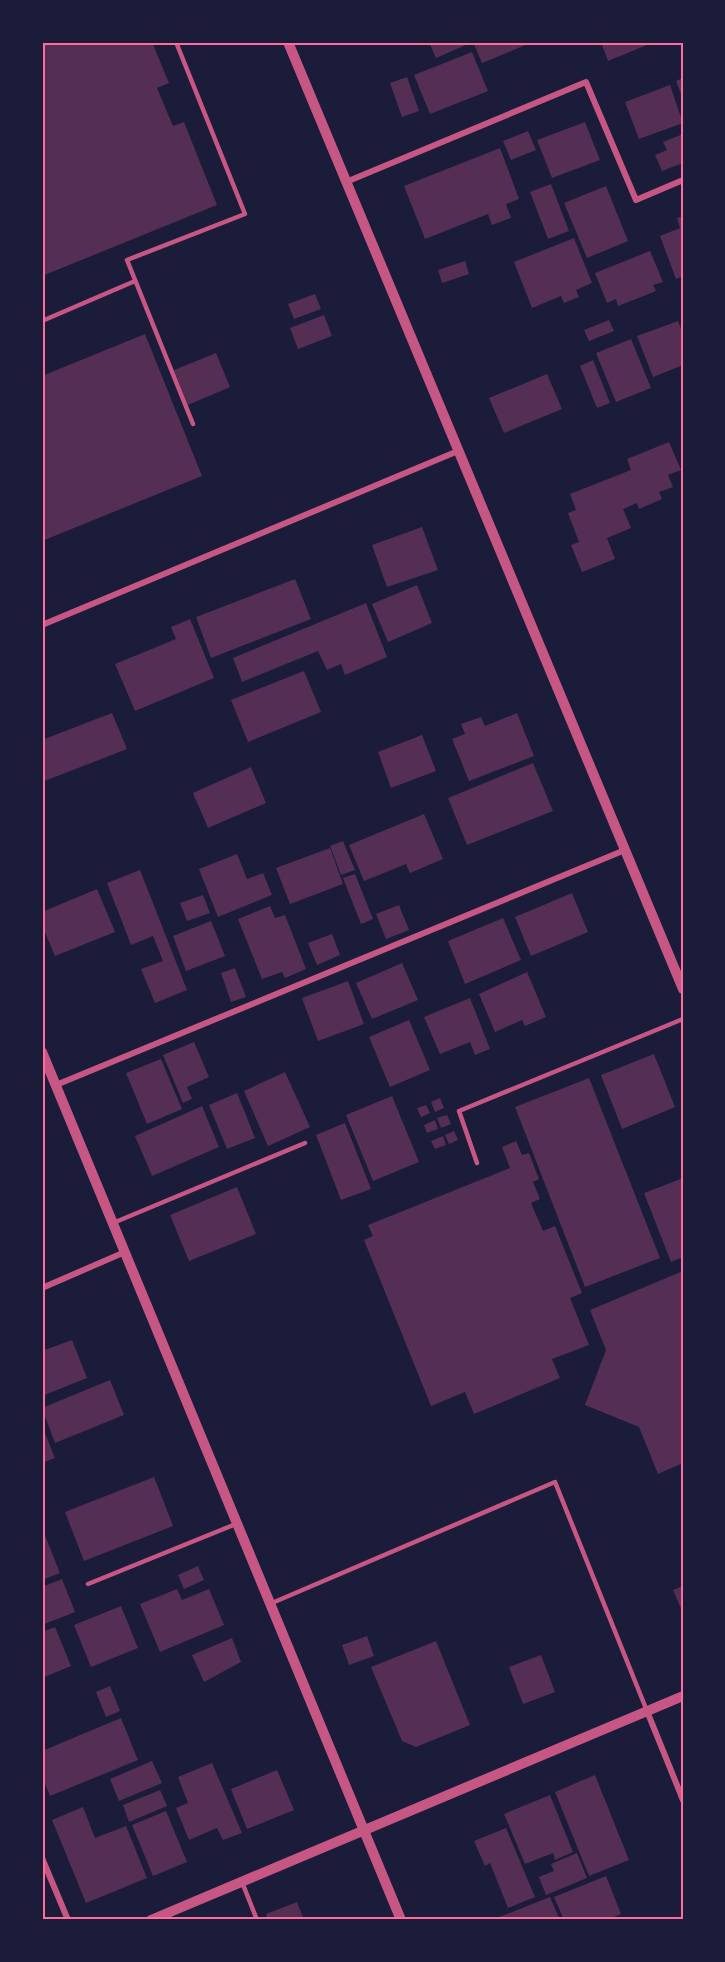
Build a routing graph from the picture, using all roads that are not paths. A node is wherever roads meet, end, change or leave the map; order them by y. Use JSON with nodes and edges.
{"nodes":[{"id":1,"x":176,"y":42,"type":"edge"},
{"id":2,"x":288,"y":42,"type":"edge"},
{"id":3,"x":683,"y":180,"type":"edge"},
{"id":4,"x":346,"y":182,"type":"junction"},
{"id":5,"x":135,"y":281,"type":"junction"},
{"id":6,"x":42,"y":321,"type":"edge"},
{"id":7,"x":193,"y":424,"type":"dead end"},
{"id":8,"x":458,"y":451,"type":"junction"},
{"id":9,"x":42,"y":625,"type":"edge"},
{"id":10,"x":625,"y":850,"type":"junction"},
{"id":11,"x":683,"y":989,"type":"edge"},
{"id":12,"x":683,"y":1019,"type":"edge"},
{"id":13,"x":42,"y":1052,"type":"edge"},
{"id":14,"x":56,"y":1085,"type":"junction"},
{"id":15,"x":305,"y":1143,"type":"dead end"},
{"id":16,"x":477,"y":1163,"type":"dead end"},
{"id":17,"x":113,"y":1223,"type":"junction"},
{"id":18,"x":125,"y":1252,"type":"junction"},
{"id":19,"x":42,"y":1288,"type":"edge"},
{"id":20,"x":238,"y":1524,"type":"junction"},
{"id":21,"x":88,"y":1584,"type":"dead end"},
{"id":22,"x":271,"y":1604,"type":"junction"},
{"id":23,"x":683,"y":1696,"type":"edge"},
{"id":24,"x":647,"y":1711,"type":"junction"},
{"id":25,"x":683,"y":1800,"type":"edge"},
{"id":26,"x":365,"y":1830,"type":"junction"},
{"id":27,"x":42,"y":1858,"type":"edge"},
{"id":28,"x":242,"y":1882,"type":"junction"},
{"id":29,"x":68,"y":1920,"type":"edge"},
{"id":30,"x":151,"y":1920,"type":"edge"},
{"id":31,"x":258,"y":1920,"type":"edge"},
{"id":32,"x":401,"y":1920,"type":"edge"}],
"edges":[{"from":1,"to":5,"type":"lane"},
{"from":2,"to":4,"type":"street"},
{"from":3,"to":4,"type":"street"},
{"from":4,"to":8,"type":"street"},
{"from":5,"to":6,"type":"lane"},
{"from":5,"to":7,"type":"lane"},
{"from":8,"to":9,"type":"street"},
{"from":8,"to":10,"type":"street"},
{"from":10,"to":11,"type":"street"},
{"from":10,"to":14,"type":"street"},
{"from":12,"to":16,"type":"lane"},
{"from":13,"to":14,"type":"street"},
{"from":14,"to":17,"type":"street"},
{"from":15,"to":17,"type":"lane"},
{"from":17,"to":18,"type":"street"},
{"from":18,"to":19,"type":"street"},
{"from":18,"to":20,"type":"street"},
{"from":20,"to":21,"type":"lane"},
{"from":20,"to":22,"type":"street"},
{"from":22,"to":24,"type":"lane"},
{"from":22,"to":26,"type":"street"},
{"from":23,"to":24,"type":"street"},
{"from":24,"to":25,"type":"street"},
{"from":24,"to":26,"type":"street"},
{"from":26,"to":28,"type":"street"},
{"from":26,"to":32,"type":"street"},
{"from":27,"to":29,"type":"street"},
{"from":28,"to":30,"type":"street"},
{"from":28,"to":31,"type":"lane"}]}
